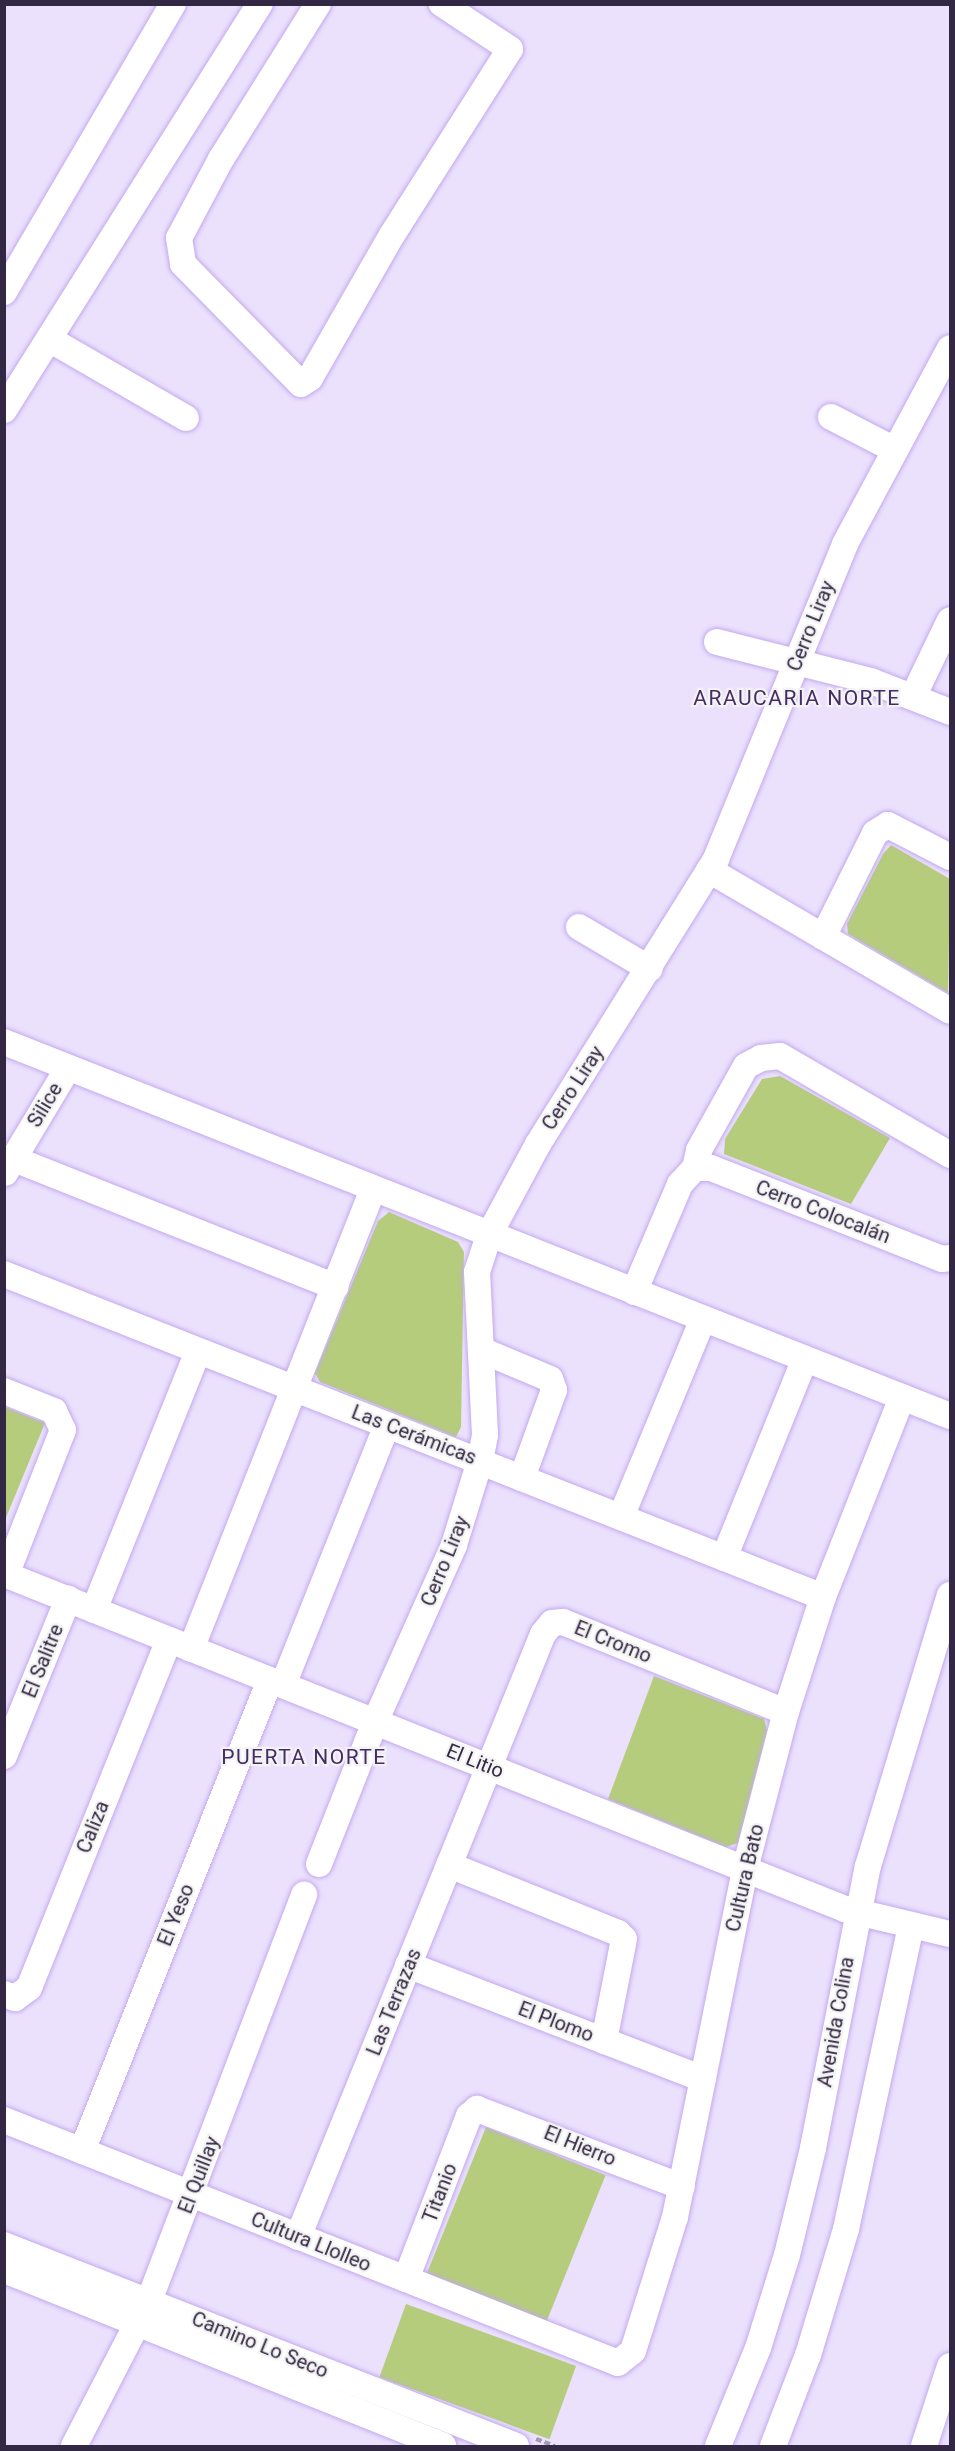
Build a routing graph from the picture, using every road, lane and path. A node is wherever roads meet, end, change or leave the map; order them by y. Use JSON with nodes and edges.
{"nodes":[{"id":1,"x":173,"y":4,"type":"edge"},
{"id":2,"x":260,"y":4,"type":"edge"},
{"id":3,"x":318,"y":4,"type":"edge"},
{"id":4,"x":442,"y":4,"type":"edge"},
{"id":5,"x":4,"y":292,"type":"edge"},
{"id":6,"x":49,"y":339,"type":"junction"},
{"id":7,"x":951,"y":348,"type":"edge"},
{"id":8,"x":4,"y":410,"type":"edge"},
{"id":9,"x":831,"y":417,"type":"dead end"},
{"id":10,"x":186,"y":418,"type":"dead end"},
{"id":11,"x":893,"y":449,"type":"junction"},
{"id":12,"x":951,"y":620,"type":"edge"},
{"id":13,"x":717,"y":642,"type":"dead end"},
{"id":14,"x":797,"y":661,"type":"junction"},
{"id":15,"x":913,"y":697,"type":"junction"},
{"id":16,"x":951,"y":712,"type":"edge"},
{"id":17,"x":951,"y":857,"type":"edge"},
{"id":18,"x":709,"y":870,"type":"junction"},
{"id":19,"x":579,"y":927,"type":"dead end"},
{"id":20,"x":823,"y":937,"type":"junction"},
{"id":21,"x":650,"y":969,"type":"junction"},
{"id":22,"x":951,"y":1011,"type":"edge"},
{"id":23,"x":4,"y":1042,"type":"edge"},
{"id":24,"x":68,"y":1068,"type":"junction"},
{"id":25,"x":951,"y":1155,"type":"edge"},
{"id":26,"x":9,"y":1167,"type":"edge"},
{"id":27,"x":696,"y":1168,"type":"junction"},
{"id":28,"x":373,"y":1189,"type":"junction"},
{"id":29,"x":489,"y":1235,"type":"junction"},
{"id":30,"x":951,"y":1258,"type":"edge"},
{"id":31,"x":4,"y":1274,"type":"edge"},
{"id":32,"x":335,"y":1287,"type":"junction"},
{"id":33,"x":634,"y":1292,"type":"junction"},
{"id":34,"x":703,"y":1319,"type":"junction"},
{"id":35,"x":481,"y":1350,"type":"junction"},
{"id":36,"x":198,"y":1351,"type":"junction"},
{"id":37,"x":805,"y":1359,"type":"junction"},
{"id":38,"x":296,"y":1390,"type":"junction"},
{"id":39,"x":4,"y":1391,"type":"edge"},
{"id":40,"x":902,"y":1397,"type":"junction"},
{"id":41,"x":951,"y":1416,"type":"edge"},
{"id":42,"x":387,"y":1425,"type":"junction"},
{"id":43,"x":480,"y":1461,"type":"junction"},
{"id":44,"x":522,"y":1478,"type":"junction"},
{"id":45,"x":621,"y":1517,"type":"junction"},
{"id":46,"x":724,"y":1558,"type":"junction"},
{"id":47,"x":5,"y":1574,"type":"edge"},
{"id":48,"x":951,"y":1595,"type":"edge"},
{"id":49,"x":823,"y":1597,"type":"junction"},
{"id":50,"x":68,"y":1599,"type":"junction"},
{"id":51,"x":94,"y":1610,"type":"junction"},
{"id":52,"x":180,"y":1644,"type":"junction"},
{"id":53,"x":277,"y":1682,"type":"junction"},
{"id":54,"x":15,"y":1697,"type":"edge"},
{"id":55,"x":786,"y":1712,"type":"junction"},
{"id":56,"x":375,"y":1722,"type":"junction"},
{"id":57,"x":4,"y":1756,"type":"edge"},
{"id":58,"x":489,"y":1767,"type":"junction"},
{"id":59,"x":319,"y":1864,"type":"dead end"},
{"id":60,"x":449,"y":1865,"type":"junction"},
{"id":61,"x":745,"y":1869,"type":"junction"},
{"id":62,"x":304,"y":1895,"type":"dead end"},
{"id":63,"x":857,"y":1912,"type":"junction"},
{"id":64,"x":911,"y":1926,"type":"junction"},
{"id":65,"x":951,"y":1934,"type":"edge"},
{"id":66,"x":408,"y":1965,"type":"junction"},
{"id":67,"x":4,"y":1994,"type":"edge"},
{"id":68,"x":604,"y":2041,"type":"junction"},
{"id":69,"x":703,"y":2079,"type":"junction"},
{"id":70,"x":477,"y":2109,"type":"joint"},
{"id":71,"x":4,"y":2120,"type":"edge"},
{"id":72,"x":82,"y":2151,"type":"junction"},
{"id":73,"x":681,"y":2187,"type":"junction"},
{"id":74,"x":192,"y":2194,"type":"junction"},
{"id":75,"x":298,"y":2236,"type":"junction"},
{"id":76,"x":4,"y":2245,"type":"edge"},
{"id":77,"x":4,"y":2270,"type":"edge"},
{"id":78,"x":406,"y":2279,"type":"junction"},
{"id":79,"x":149,"y":2301,"type":"junction"},
{"id":80,"x":138,"y":2325,"type":"junction"},
{"id":81,"x":618,"y":2363,"type":"joint"},
{"id":82,"x":951,"y":2366,"type":"edge"},
{"id":83,"x":946,"y":2398,"type":"edge"},
{"id":84,"x":74,"y":2446,"type":"edge"},
{"id":85,"x":443,"y":2446,"type":"edge"},
{"id":86,"x":516,"y":2446,"type":"edge"},
{"id":87,"x":718,"y":2446,"type":"edge"},
{"id":88,"x":773,"y":2446,"type":"edge"},
{"id":89,"x":924,"y":2446,"type":"edge"}],
"edges":[{"from":1,"to":5,"type":"street"},
{"from":2,"to":6,"type":"street"},
{"from":3,"to":4,"type":"street"},
{"from":6,"to":8,"type":"street"},
{"from":6,"to":10,"type":"street"},
{"from":7,"to":11,"type":"street","name":"Cerro Liray"},
{"from":9,"to":11,"type":"street"},
{"from":11,"to":14,"type":"street","name":"Cerro Liray"},
{"from":12,"to":15,"type":"street"},
{"from":13,"to":14,"type":"street"},
{"from":14,"to":15,"type":"street"},
{"from":14,"to":18,"type":"street","name":"Cerro Liray"},
{"from":15,"to":16,"type":"street"},
{"from":17,"to":20,"type":"street"},
{"from":18,"to":20,"type":"street"},
{"from":18,"to":21,"type":"street","name":"Cerro Liray"},
{"from":19,"to":21,"type":"street"},
{"from":20,"to":22,"type":"street"},
{"from":21,"to":29,"type":"street","name":"Cerro Liray"},
{"from":23,"to":24,"type":"street"},
{"from":24,"to":26,"type":"street","name":"Silice"},
{"from":24,"to":28,"type":"street"},
{"from":25,"to":27,"type":"street"},
{"from":26,"to":32,"type":"street"},
{"from":27,"to":30,"type":"street","name":"Cerro Colocalán"},
{"from":27,"to":33,"type":"street"},
{"from":28,"to":29,"type":"street"},
{"from":28,"to":32,"type":"street"},
{"from":29,"to":33,"type":"street"},
{"from":29,"to":35,"type":"street","name":"Cerro Liray"},
{"from":31,"to":36,"type":"street","name":"Las Cerámicas"},
{"from":32,"to":38,"type":"street"},
{"from":33,"to":34,"type":"street"},
{"from":34,"to":37,"type":"street"},
{"from":34,"to":45,"type":"street"},
{"from":35,"to":43,"type":"street","name":"Cerro Liray"},
{"from":35,"to":44,"type":"street"},
{"from":36,"to":38,"type":"street","name":"Las Cerámicas"},
{"from":36,"to":51,"type":"street"},
{"from":37,"to":40,"type":"street"},
{"from":37,"to":46,"type":"street"},
{"from":38,"to":42,"type":"street","name":"Las Cerámicas"},
{"from":38,"to":52,"type":"street"},
{"from":39,"to":47,"type":"street"},
{"from":40,"to":41,"type":"street"},
{"from":40,"to":49,"type":"street","name":"Cultura Bato"},
{"from":42,"to":43,"type":"street","name":"Las Cerámicas"},
{"from":42,"to":53,"type":"street","name":"El Yeso"},
{"from":43,"to":44,"type":"street","name":"Las Cerámicas"},
{"from":43,"to":56,"type":"street","name":"Cerro Liray"},
{"from":44,"to":45,"type":"street","name":"Las Cerámicas"},
{"from":45,"to":46,"type":"street","name":"Las Cerámicas"},
{"from":46,"to":49,"type":"street","name":"Las Cerámicas"},
{"from":47,"to":50,"type":"street","name":"El Litio"},
{"from":48,"to":63,"type":"street","name":"Avenida Colina"},
{"from":49,"to":55,"type":"street","name":"Cultura Bato"},
{"from":50,"to":51,"type":"street","name":"El Litio"},
{"from":50,"to":54,"type":"street","name":"El Salitre"},
{"from":51,"to":52,"type":"street","name":"El Litio"},
{"from":52,"to":53,"type":"street","name":"El Litio"},
{"from":52,"to":67,"type":"street","name":"Caliza"},
{"from":53,"to":56,"type":"street","name":"El Litio"},
{"from":53,"to":72,"type":"street","name":"El Yeso"},
{"from":54,"to":57,"type":"street","name":"El Salitre"},
{"from":55,"to":58,"type":"street","name":"El Cromo"},
{"from":55,"to":61,"type":"street","name":"Cultura Bato"},
{"from":56,"to":58,"type":"street","name":"El Litio"},
{"from":56,"to":59,"type":"street","name":"Cerro Liray"},
{"from":58,"to":60,"type":"street","name":"Las Terrazas"},
{"from":58,"to":61,"type":"street","name":"El Litio"},
{"from":60,"to":66,"type":"street","name":"Las Terrazas"},
{"from":60,"to":68,"type":"street"},
{"from":61,"to":63,"type":"street","name":"El Litio"},
{"from":61,"to":69,"type":"street","name":"Cultura Bato"},
{"from":62,"to":74,"type":"street","name":"El Quillay"},
{"from":63,"to":64,"type":"street","name":"El Litio"},
{"from":63,"to":87,"type":"street","name":"Avenida Colina"},
{"from":64,"to":65,"type":"street","name":"El Litio"},
{"from":64,"to":88,"type":"street"},
{"from":66,"to":68,"type":"street","name":"El Plomo"},
{"from":66,"to":75,"type":"street","name":"Las Terrazas"},
{"from":68,"to":69,"type":"street","name":"El Plomo"},
{"from":69,"to":73,"type":"street","name":"Cultura Bato"},
{"from":70,"to":73,"type":"street","name":"El Hierro"},
{"from":70,"to":78,"type":"street","name":"Titanio"},
{"from":71,"to":72,"type":"street","name":"Cultura Llolleo"},
{"from":72,"to":74,"type":"street","name":"Cultura Llolleo"},
{"from":73,"to":81,"type":"street","name":"Cultura Bato"},
{"from":74,"to":75,"type":"street","name":"Cultura Llolleo"},
{"from":74,"to":79,"type":"street","name":"El Quillay"},
{"from":75,"to":78,"type":"street","name":"Cultura Llolleo"},
{"from":76,"to":79,"type":"street","name":"Camino Lo Seco"},
{"from":77,"to":80,"type":"street","name":"Camino Lo Seco"},
{"from":78,"to":81,"type":"street","name":"Cultura Llolleo"},
{"from":79,"to":80,"type":"street","name":"El Quillay"},
{"from":79,"to":86,"type":"street","name":"Camino Lo Seco"},
{"from":80,"to":84,"type":"street","name":"El Quillay"},
{"from":80,"to":85,"type":"street","name":"Camino Lo Seco"},
{"from":82,"to":83,"type":"street"},
{"from":83,"to":89,"type":"street"}]}
